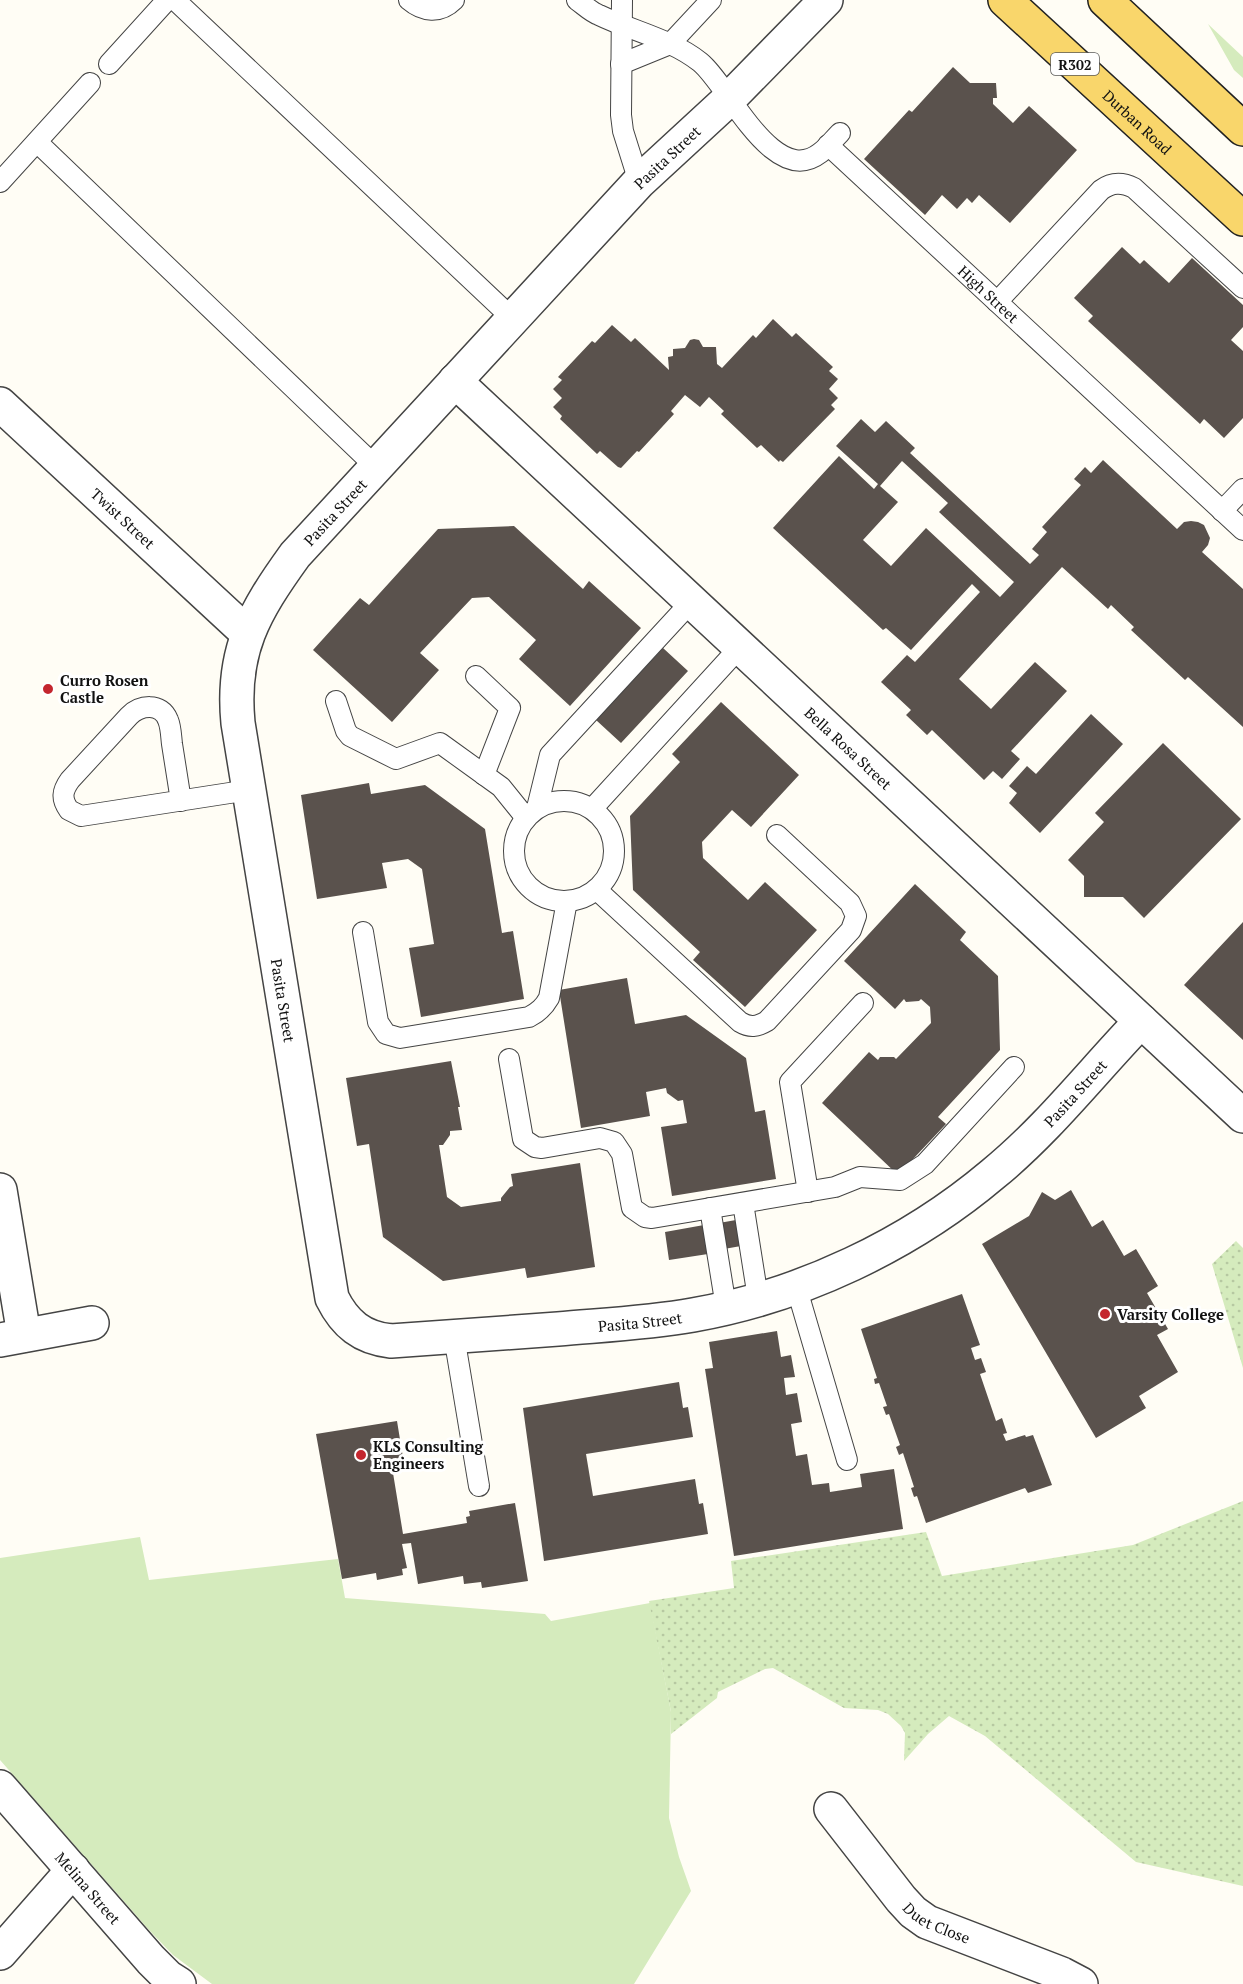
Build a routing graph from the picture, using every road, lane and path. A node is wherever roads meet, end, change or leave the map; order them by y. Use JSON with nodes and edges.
{"nodes":[{"id":1,"x":167,"y":0,"type":"edge"},
{"id":2,"x":175,"y":0,"type":"edge"},
{"id":3,"x":409,"y":0,"type":"edge"},
{"id":4,"x":454,"y":0,"type":"edge"},
{"id":5,"x":577,"y":0,"type":"edge"},
{"id":6,"x":622,"y":0,"type":"edge"},
{"id":7,"x":711,"y":0,"type":"edge"},
{"id":8,"x":825,"y":0,"type":"edge"},
{"id":9,"x":1005,"y":0,"type":"edge"},
{"id":10,"x":1105,"y":0,"type":"edge"},
{"id":11,"x":622,"y":25,"type":"junction"},
{"id":12,"x":670,"y":45,"type":"junction"},
{"id":13,"x":109,"y":64,"type":"dead end"},
{"id":14,"x":621,"y":64,"type":"junction"},
{"id":15,"x":90,"y":83,"type":"dead end"},
{"id":16,"x":729,"y":99,"type":"junction"},
{"id":17,"x":1243,"y":129,"type":"edge"},
{"id":18,"x":37,"y":142,"type":"junction"},
{"id":19,"x":0,"y":182,"type":"edge"},
{"id":20,"x":639,"y":182,"type":"junction"},
{"id":21,"x":1243,"y":219,"type":"edge"},
{"id":22,"x":1243,"y":288,"type":"edge"},
{"id":23,"x":997,"y":302,"type":"junction"},
{"id":24,"x":513,"y":319,"type":"junction"},
{"id":25,"x":455,"y":381,"type":"junction"},
{"id":26,"x":0,"y":404,"type":"edge"},
{"id":27,"x":376,"y":467,"type":"junction"},
{"id":28,"x":1243,"y":489,"type":"edge"},
{"id":29,"x":1222,"y":511,"type":"junction"},
{"id":30,"x":1243,"y":530,"type":"edge"},
{"id":31,"x":691,"y":602,"type":"junction"},
{"id":32,"x":247,"y":633,"type":"junction"},
{"id":33,"x":741,"y":647,"type":"junction"},
{"id":34,"x":476,"y":676,"type":"dead end"},
{"id":35,"x":336,"y":701,"type":"dead end"},
{"id":36,"x":484,"y":775,"type":"junction"},
{"id":37,"x":249,"y":790,"type":"junction"},
{"id":38,"x":181,"y":801,"type":"junction"},
{"id":39,"x":592,"y":809,"type":"junction"},
{"id":40,"x":532,"y":813,"type":"junction"},
{"id":41,"x":777,"y":835,"type":"dead end"},
{"id":42,"x":597,"y":890,"type":"junction"},
{"id":43,"x":567,"y":901,"type":"junction"},
{"id":44,"x":363,"y":932,"type":"dead end"},
{"id":45,"x":863,"y":1003,"type":"dead end"},
{"id":46,"x":1141,"y":1021,"type":"junction"},
{"id":47,"x":509,"y":1059,"type":"dead end"},
{"id":48,"x":1014,"y":1067,"type":"dead end"},
{"id":49,"x":1243,"y":1116,"type":"edge"},
{"id":50,"x":0,"y":1190,"type":"edge"},
{"id":51,"x":808,"y":1192,"type":"junction"},
{"id":52,"x":743,"y":1203,"type":"junction"},
{"id":53,"x":710,"y":1208,"type":"junction"},
{"id":54,"x":796,"y":1286,"type":"junction"},
{"id":55,"x":758,"y":1298,"type":"junction"},
{"id":56,"x":726,"y":1307,"type":"junction"},
{"id":57,"x":92,"y":1323,"type":"dead end"},
{"id":58,"x":454,"y":1336,"type":"junction"},
{"id":59,"x":12,"y":1338,"type":"edge"},
{"id":60,"x":847,"y":1460,"type":"dead end"},
{"id":61,"x":479,"y":1486,"type":"dead end"},
{"id":62,"x":0,"y":1787,"type":"edge"},
{"id":63,"x":831,"y":1809,"type":"dead end"},
{"id":64,"x":73,"y":1870,"type":"junction"},
{"id":65,"x":0,"y":1953,"type":"edge"},
{"id":66,"x":179,"y":1984,"type":"edge"},
{"id":67,"x":1082,"y":1984,"type":"edge"}],
"edges":[{"from":1,"to":13,"type":"lane"},
{"from":2,"to":24,"type":"lane"},
{"from":3,"to":4,"type":"lane"},
{"from":5,"to":11,"type":"lane","name":"High Street"},
{"from":6,"to":11,"type":"lane"},
{"from":7,"to":12,"type":"lane"},
{"from":8,"to":16,"type":"street","name":"Pasita Street"},
{"from":9,"to":21,"type":"main road","name":"Durban Road","number":"R302"},
{"from":10,"to":17,"type":"main road"},
{"from":11,"to":12,"type":"lane","name":"High Street"},
{"from":11,"to":14,"type":"lane"},
{"from":12,"to":14,"type":"lane"},
{"from":12,"to":16,"type":"lane","name":"High Street"},
{"from":14,"to":20,"type":"lane"},
{"from":15,"to":18,"type":"lane"},
{"from":16,"to":20,"type":"street","name":"Pasita Street"},
{"from":16,"to":23,"type":"lane","name":"High Street"},
{"from":18,"to":19,"type":"lane"},
{"from":18,"to":27,"type":"lane"},
{"from":20,"to":24,"type":"street","name":"Pasita Street"},
{"from":22,"to":23,"type":"lane"},
{"from":23,"to":29,"type":"lane","name":"High Street"},
{"from":24,"to":25,"type":"street","name":"Pasita Street"},
{"from":25,"to":27,"type":"street","name":"Pasita Street"},
{"from":25,"to":31,"type":"street","name":"Bella Rosa Street"},
{"from":26,"to":32,"type":"street","name":"Twist Street"},
{"from":27,"to":32,"type":"street","name":"Pasita Street"},
{"from":28,"to":29,"type":"lane"},
{"from":29,"to":30,"type":"lane","name":"High Street"},
{"from":31,"to":33,"type":"street","name":"Bella Rosa Street"},
{"from":31,"to":40,"type":"lane"},
{"from":32,"to":37,"type":"street","name":"Pasita Street"},
{"from":33,"to":39,"type":"lane"},
{"from":33,"to":46,"type":"street","name":"Bella Rosa Street"},
{"from":34,"to":36,"type":"lane"},
{"from":35,"to":36,"type":"lane"},
{"from":36,"to":40,"type":"lane"},
{"from":37,"to":38,"type":"lane"},
{"from":37,"to":58,"type":"street","name":"Pasita Street"},
{"from":38,"to":38,"type":"lane"},
{"from":39,"to":40,"type":"lane"},
{"from":39,"to":42,"type":"lane"},
{"from":40,"to":43,"type":"lane"},
{"from":41,"to":42,"type":"lane"},
{"from":42,"to":43,"type":"lane"},
{"from":43,"to":44,"type":"lane"},
{"from":45,"to":51,"type":"lane"},
{"from":46,"to":49,"type":"street","name":"Bella Rosa Street"},
{"from":46,"to":54,"type":"street","name":"Pasita Street"},
{"from":47,"to":53,"type":"lane"},
{"from":48,"to":51,"type":"lane"},
{"from":50,"to":59,"type":"street"},
{"from":51,"to":52,"type":"lane"},
{"from":52,"to":53,"type":"lane"},
{"from":52,"to":55,"type":"lane"},
{"from":53,"to":56,"type":"lane"},
{"from":54,"to":55,"type":"street","name":"Pasita Street"},
{"from":54,"to":60,"type":"lane"},
{"from":55,"to":56,"type":"street","name":"Pasita Street"},
{"from":56,"to":58,"type":"street","name":"Pasita Street"},
{"from":57,"to":59,"type":"street"},
{"from":58,"to":61,"type":"lane"},
{"from":62,"to":64,"type":"street","name":"Melina Street"},
{"from":63,"to":67,"type":"street","name":"Duet Close"},
{"from":64,"to":65,"type":"street"},
{"from":64,"to":66,"type":"street","name":"Melina Street"}]}
